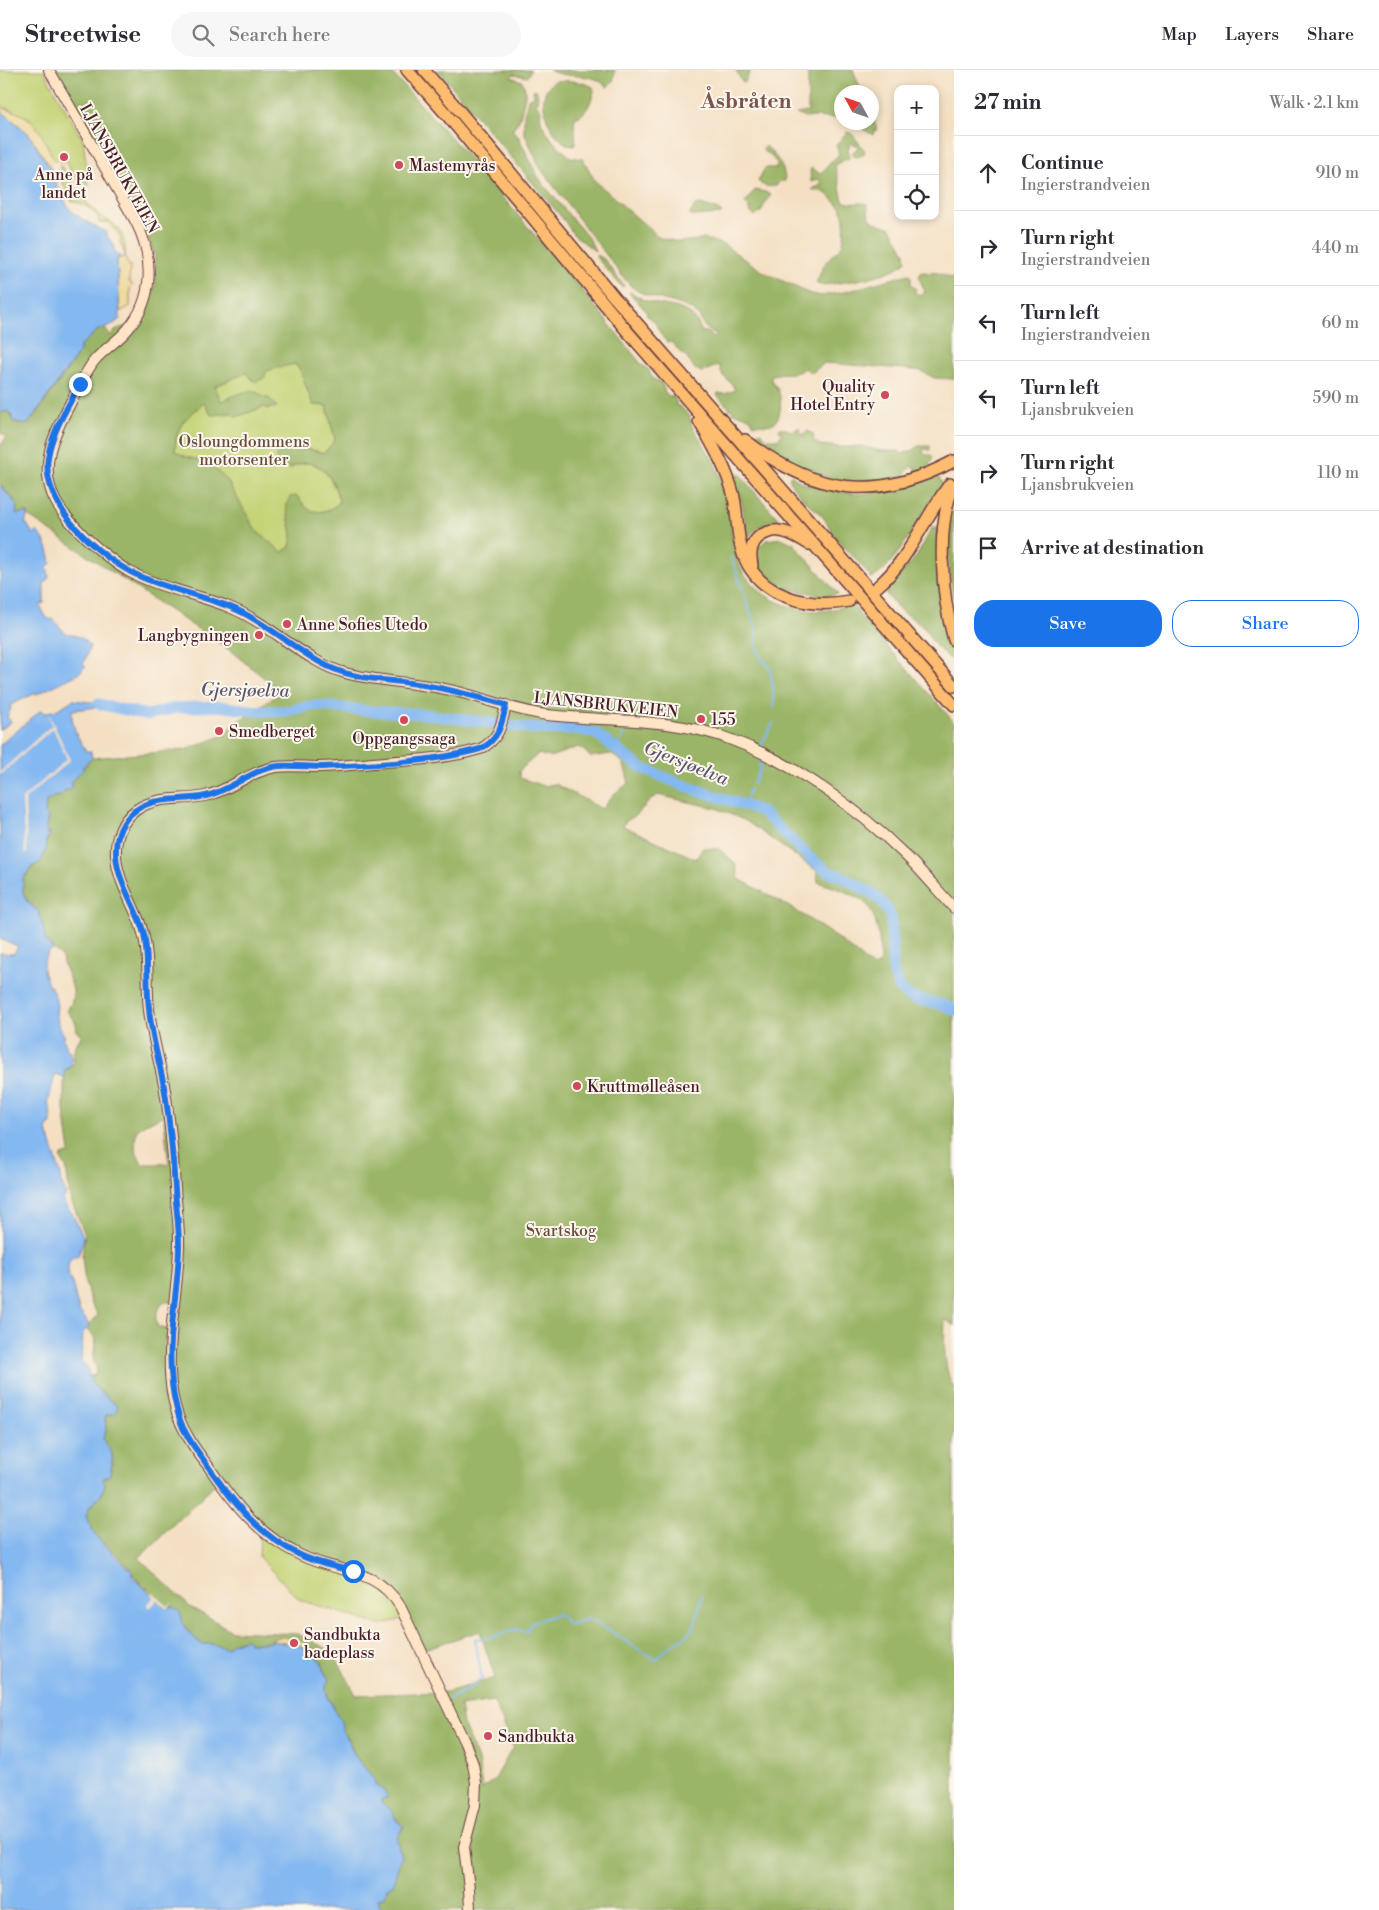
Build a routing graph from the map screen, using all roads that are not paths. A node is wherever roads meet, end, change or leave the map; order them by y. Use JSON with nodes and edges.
{"nodes":[{"id":1,"x":49,"y":70,"type":"edge"},
{"id":2,"x":407,"y":70,"type":"edge"},
{"id":3,"x":424,"y":70,"type":"edge"},
{"id":4,"x":684,"y":396,"type":"junction"},
{"id":5,"x":725,"y":425,"type":"junction"},
{"id":6,"x":954,"y":461,"type":"edge"},
{"id":7,"x":954,"y":479,"type":"edge"},
{"id":8,"x":954,"y":485,"type":"edge"},
{"id":9,"x":818,"y":550,"type":"junction"},
{"id":10,"x":753,"y":570,"type":"junction"},
{"id":11,"x":878,"y":586,"type":"dead end"},
{"id":12,"x":849,"y":600,"type":"dead end"},
{"id":13,"x":954,"y":640,"type":"edge"},
{"id":14,"x":954,"y":686,"type":"edge"},
{"id":15,"x":954,"y":705,"type":"edge"},
{"id":16,"x":505,"y":710,"type":"junction"},
{"id":17,"x":954,"y":908,"type":"edge"},
{"id":18,"x":470,"y":1910,"type":"edge"}],
"edges":[{"from":1,"to":16,"type":"main road","name":"LJANSBRUKVEIEN"},
{"from":2,"to":4,"type":"highway"},
{"from":3,"to":5,"type":"highway"},
{"from":4,"to":9,"type":"highway"},
{"from":4,"to":10,"type":"highway"},
{"from":5,"to":6,"type":"highway"},
{"from":5,"to":14,"type":"highway"},
{"from":7,"to":11,"type":"highway"},
{"from":8,"to":13,"type":"highway"},
{"from":9,"to":10,"type":"highway"},
{"from":9,"to":15,"type":"highway"},
{"from":10,"to":12,"type":"highway"},
{"from":16,"to":17,"type":"main road","name":"LJANSBRUKVEIEN"},
{"from":16,"to":18,"type":"main road"}]}
